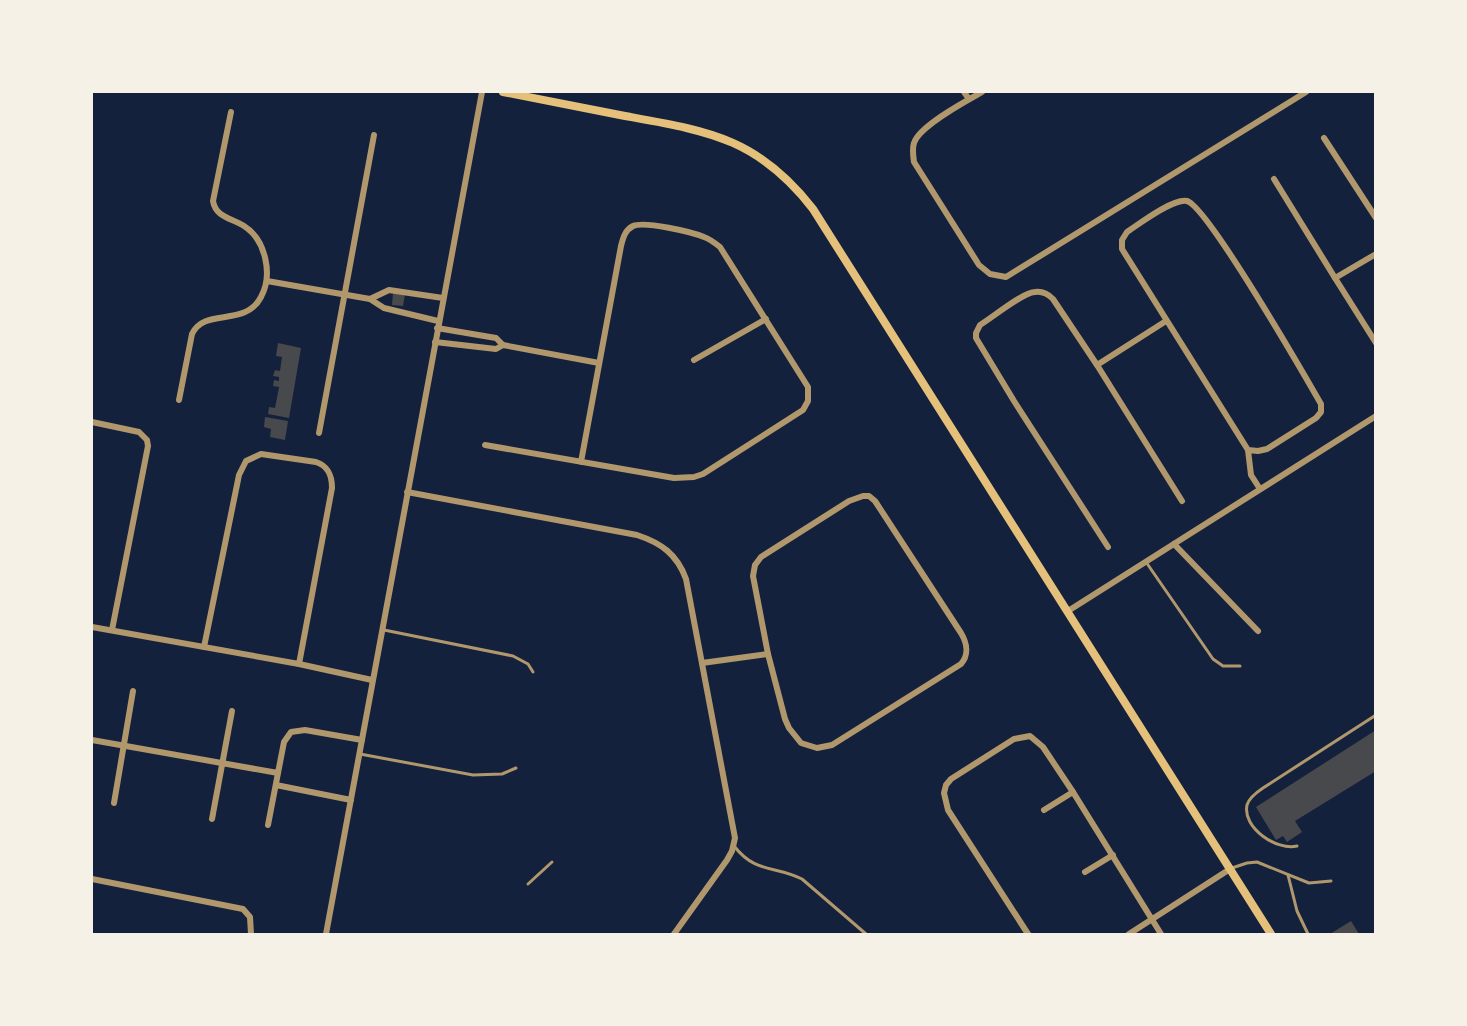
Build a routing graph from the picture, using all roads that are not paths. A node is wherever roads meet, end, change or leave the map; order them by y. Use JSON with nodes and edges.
{"nodes":[{"id":1,"x":482,"y":92,"type":"edge"},
{"id":2,"x":502,"y":92,"type":"edge"},
{"id":3,"x":964,"y":92,"type":"edge"},
{"id":4,"x":981,"y":92,"type":"edge"},
{"id":5,"x":1306,"y":92,"type":"edge"},
{"id":6,"x":969,"y":99,"type":"junction"},
{"id":7,"x":231,"y":112,"type":"dead end"},
{"id":8,"x":374,"y":135,"type":"dead end"},
{"id":9,"x":1324,"y":138,"type":"dead end"},
{"id":10,"x":1274,"y":179,"type":"dead end"},
{"id":11,"x":1374,"y":213,"type":"edge"},
{"id":12,"x":1376,"y":254,"type":"edge"},
{"id":13,"x":1335,"y":278,"type":"junction"},
{"id":14,"x":267,"y":281,"type":"junction"},
{"id":15,"x":346,"y":294,"type":"junction"},
{"id":16,"x":443,"y":298,"type":"junction"},
{"id":17,"x":370,"y":299,"type":"junction"},
{"id":18,"x":766,"y":319,"type":"junction"},
{"id":19,"x":1166,"y":321,"type":"junction"},
{"id":20,"x":438,"y":325,"type":"junction"},
{"id":21,"x":435,"y":342,"type":"junction"},
{"id":22,"x":1376,"y":343,"type":"edge"},
{"id":23,"x":503,"y":345,"type":"junction"},
{"id":24,"x":694,"y":360,"type":"dead end"},
{"id":25,"x":599,"y":363,"type":"junction"},
{"id":26,"x":1097,"y":364,"type":"junction"},
{"id":27,"x":179,"y":400,"type":"dead end"},
{"id":28,"x":1375,"y":417,"type":"edge"},
{"id":29,"x":92,"y":422,"type":"edge"},
{"id":30,"x":319,"y":433,"type":"dead end"},
{"id":31,"x":484,"y":445,"type":"dead end"},
{"id":32,"x":1248,"y":450,"type":"junction"},
{"id":33,"x":581,"y":462,"type":"junction"},
{"id":34,"x":1260,"y":489,"type":"junction"},
{"id":35,"x":408,"y":492,"type":"junction"},
{"id":36,"x":1182,"y":501,"type":"dead end"},
{"id":37,"x":1174,"y":544,"type":"junction"},
{"id":38,"x":1107,"y":547,"type":"dead end"},
{"id":39,"x":1146,"y":562,"type":"junction"},
{"id":40,"x":1068,"y":611,"type":"junction"},
{"id":41,"x":92,"y":627,"type":"edge"},
{"id":42,"x":112,"y":630,"type":"junction"},
{"id":43,"x":382,"y":630,"type":"junction"},
{"id":44,"x":1258,"y":631,"type":"dead end"},
{"id":45,"x":204,"y":647,"type":"junction"},
{"id":46,"x":768,"y":654,"type":"junction"},
{"id":47,"x":702,"y":663,"type":"junction"},
{"id":48,"x":298,"y":664,"type":"junction"},
{"id":49,"x":1240,"y":666,"type":"dead end"},
{"id":50,"x":533,"y":672,"type":"dead end"},
{"id":51,"x":372,"y":680,"type":"junction"},
{"id":52,"x":133,"y":691,"type":"dead end"},
{"id":53,"x":232,"y":711,"type":"dead end"},
{"id":54,"x":1376,"y":715,"type":"edge"},
{"id":55,"x":92,"y":740,"type":"edge"},
{"id":56,"x":362,"y":740,"type":"junction"},
{"id":57,"x":123,"y":746,"type":"junction"},
{"id":58,"x":360,"y":754,"type":"junction"},
{"id":59,"x":223,"y":764,"type":"junction"},
{"id":60,"x":516,"y":768,"type":"dead end"},
{"id":61,"x":278,"y":773,"type":"junction"},
{"id":62,"x":276,"y":785,"type":"junction"},
{"id":63,"x":1073,"y":792,"type":"junction"},
{"id":64,"x":351,"y":800,"type":"junction"},
{"id":65,"x":114,"y":802,"type":"dead end"},
{"id":66,"x":1044,"y":810,"type":"dead end"},
{"id":67,"x":212,"y":819,"type":"dead end"},
{"id":68,"x":268,"y":825,"type":"dead end"},
{"id":69,"x":734,"y":846,"type":"junction"},
{"id":70,"x":1297,"y":846,"type":"dead end"},
{"id":71,"x":1113,"y":855,"type":"junction"},
{"id":72,"x":552,"y":862,"type":"dead end"},
{"id":73,"x":1230,"y":869,"type":"junction"},
{"id":74,"x":1085,"y":872,"type":"dead end"},
{"id":75,"x":1288,"y":875,"type":"junction"},
{"id":76,"x":92,"y":879,"type":"edge"},
{"id":77,"x":1330,"y":881,"type":"dead end"},
{"id":78,"x":528,"y":884,"type":"dead end"},
{"id":79,"x":1152,"y":920,"type":"junction"},
{"id":80,"x":251,"y":934,"type":"edge"},
{"id":81,"x":256,"y":934,"type":"edge"},
{"id":82,"x":326,"y":934,"type":"edge"},
{"id":83,"x":674,"y":934,"type":"edge"},
{"id":84,"x":866,"y":934,"type":"edge"},
{"id":85,"x":1028,"y":934,"type":"edge"},
{"id":86,"x":1129,"y":934,"type":"edge"},
{"id":87,"x":1161,"y":934,"type":"edge"},
{"id":88,"x":1272,"y":934,"type":"edge"},
{"id":89,"x":1308,"y":934,"type":"edge"}],
"edges":[{"from":1,"to":16,"type":"street"},
{"from":2,"to":40,"type":"main road"},
{"from":3,"to":6,"type":"street"},
{"from":4,"to":6,"type":"street"},
{"from":5,"to":6,"type":"street"},
{"from":7,"to":14,"type":"street"},
{"from":8,"to":15,"type":"street"},
{"from":9,"to":11,"type":"street"},
{"from":10,"to":13,"type":"street"},
{"from":12,"to":13,"type":"street"},
{"from":13,"to":22,"type":"street"},
{"from":14,"to":15,"type":"street"},
{"from":14,"to":27,"type":"street"},
{"from":15,"to":17,"type":"street"},
{"from":15,"to":30,"type":"street"},
{"from":16,"to":17,"type":"street"},
{"from":16,"to":20,"type":"street"},
{"from":17,"to":20,"type":"street"},
{"from":18,"to":24,"type":"street"},
{"from":18,"to":25,"type":"street"},
{"from":18,"to":33,"type":"street"},
{"from":19,"to":26,"type":"street"},
{"from":19,"to":32,"type":"street"},
{"from":19,"to":32,"type":"street"},
{"from":20,"to":21,"type":"street"},
{"from":20,"to":23,"type":"street"},
{"from":21,"to":23,"type":"street"},
{"from":21,"to":35,"type":"street"},
{"from":23,"to":25,"type":"street"},
{"from":25,"to":33,"type":"street"},
{"from":26,"to":36,"type":"street"},
{"from":26,"to":38,"type":"street"},
{"from":28,"to":34,"type":"street"},
{"from":29,"to":42,"type":"street"},
{"from":31,"to":33,"type":"street"},
{"from":32,"to":34,"type":"street"},
{"from":34,"to":37,"type":"street"},
{"from":35,"to":43,"type":"street"},
{"from":35,"to":47,"type":"street"},
{"from":37,"to":39,"type":"street"},
{"from":37,"to":44,"type":"street"},
{"from":39,"to":40,"type":"street"},
{"from":39,"to":49,"type":"lane"},
{"from":40,"to":73,"type":"main road"},
{"from":41,"to":42,"type":"street"},
{"from":42,"to":45,"type":"street"},
{"from":43,"to":50,"type":"lane"},
{"from":43,"to":51,"type":"street"},
{"from":45,"to":48,"type":"street"},
{"from":45,"to":48,"type":"street"},
{"from":46,"to":46,"type":"street"},
{"from":46,"to":47,"type":"street"},
{"from":47,"to":69,"type":"street"},
{"from":48,"to":51,"type":"street"},
{"from":51,"to":56,"type":"street"},
{"from":52,"to":57,"type":"street"},
{"from":53,"to":59,"type":"street"},
{"from":54,"to":70,"type":"lane"},
{"from":55,"to":57,"type":"street"},
{"from":56,"to":58,"type":"street"},
{"from":56,"to":61,"type":"street"},
{"from":57,"to":59,"type":"street"},
{"from":57,"to":65,"type":"street"},
{"from":58,"to":60,"type":"lane"},
{"from":58,"to":64,"type":"street"},
{"from":59,"to":61,"type":"street"},
{"from":59,"to":67,"type":"street"},
{"from":61,"to":62,"type":"street"},
{"from":62,"to":64,"type":"street"},
{"from":62,"to":68,"type":"street"},
{"from":63,"to":66,"type":"street"},
{"from":63,"to":71,"type":"street"},
{"from":63,"to":85,"type":"street"},
{"from":64,"to":82,"type":"street"},
{"from":69,"to":83,"type":"street"},
{"from":69,"to":84,"type":"lane"},
{"from":71,"to":74,"type":"street"},
{"from":71,"to":79,"type":"street"},
{"from":72,"to":78,"type":"lane"},
{"from":73,"to":75,"type":"lane"},
{"from":73,"to":79,"type":"street"},
{"from":73,"to":88,"type":"main road"},
{"from":75,"to":77,"type":"lane"},
{"from":75,"to":89,"type":"lane"},
{"from":76,"to":80,"type":"street"},
{"from":79,"to":86,"type":"street"},
{"from":79,"to":87,"type":"street"},
{"from":80,"to":81,"type":"street"}]}
